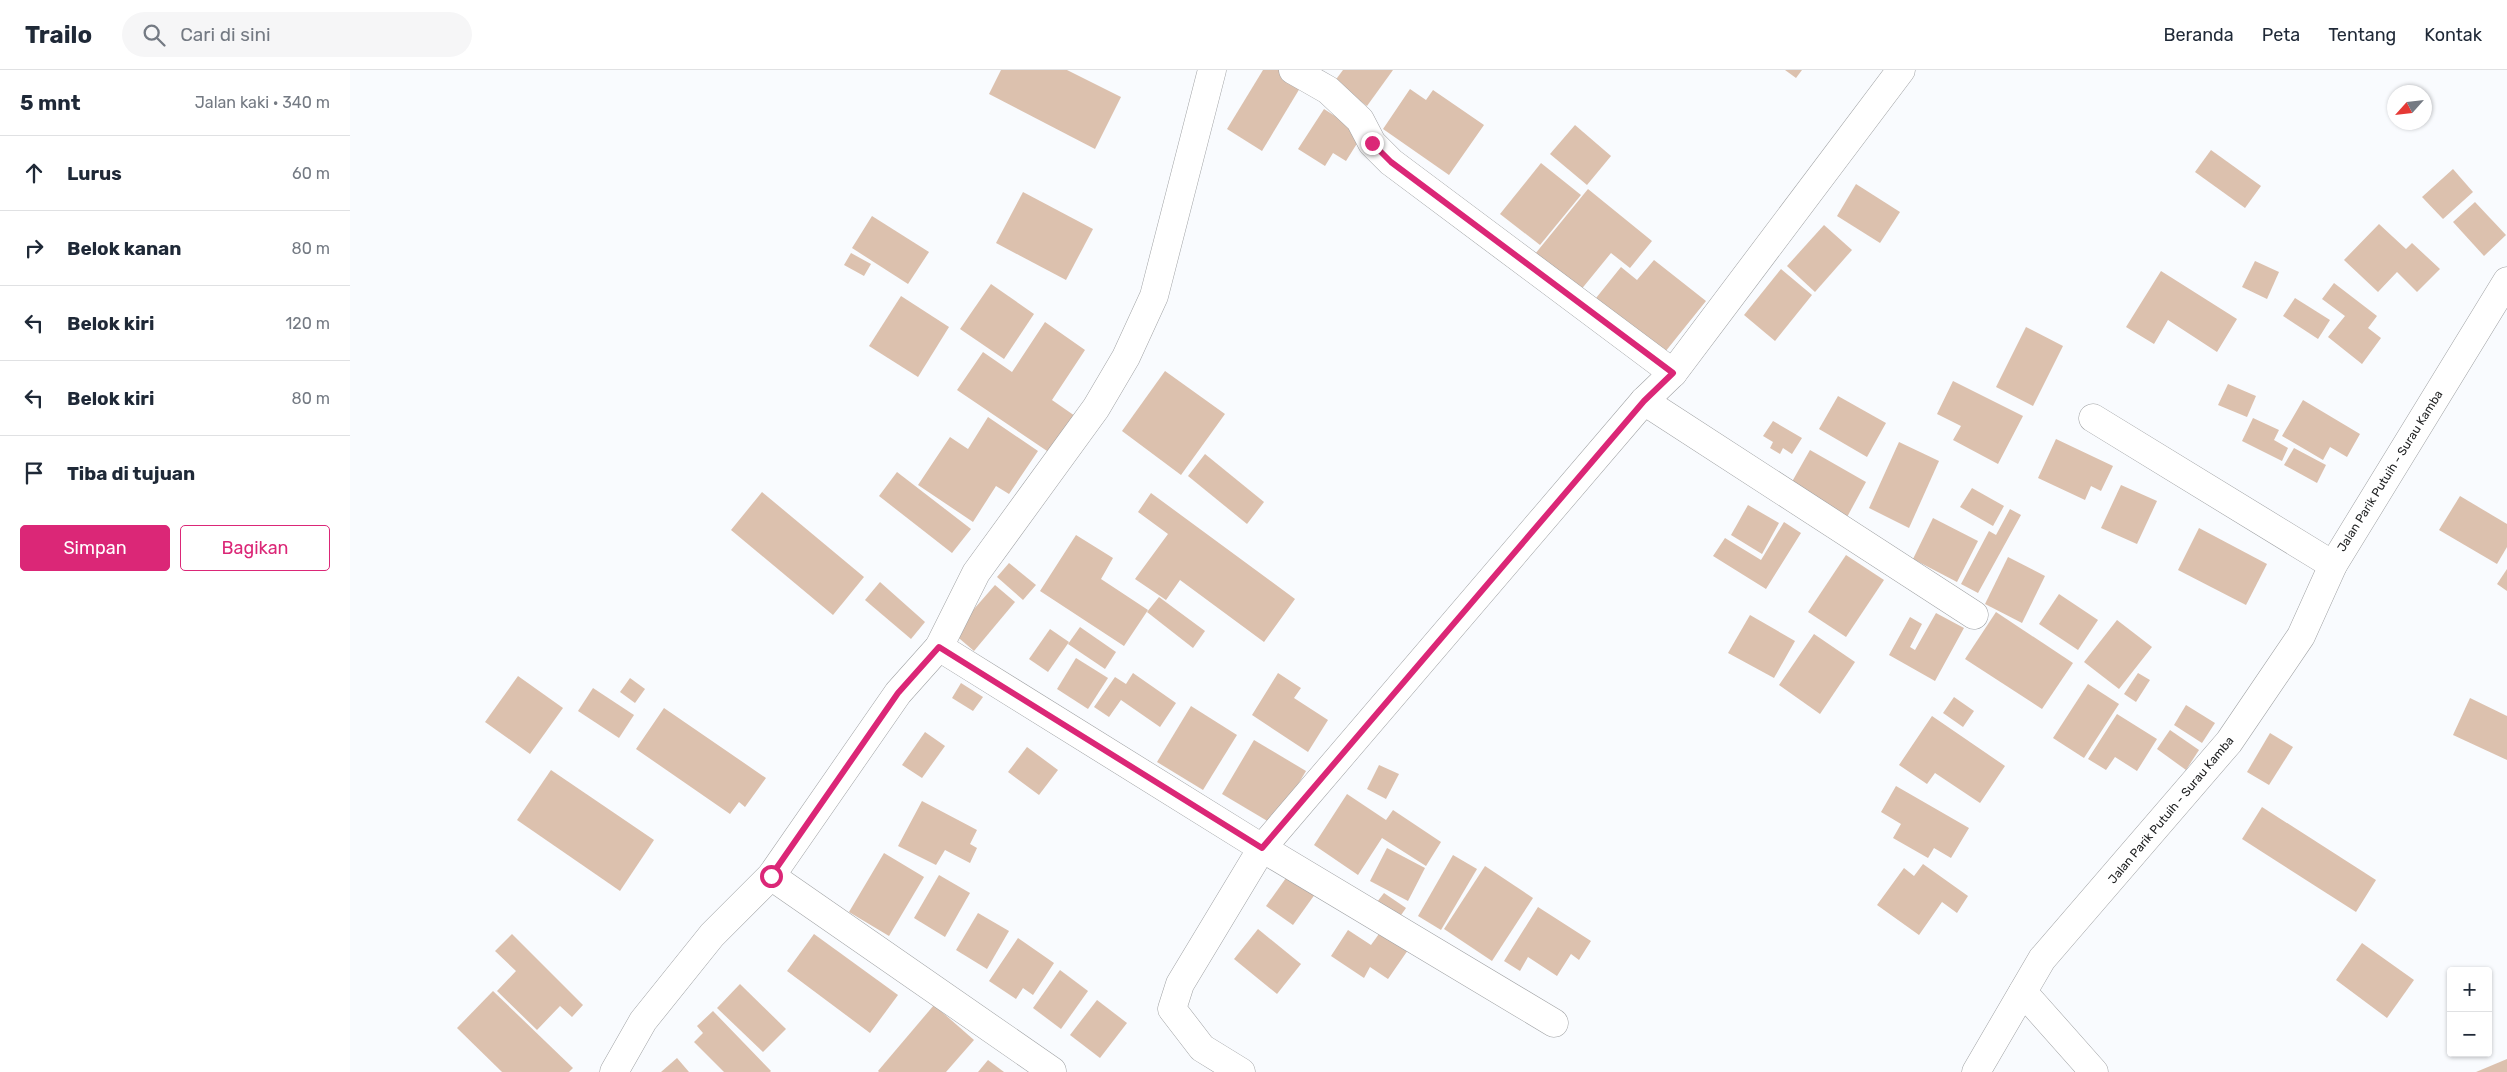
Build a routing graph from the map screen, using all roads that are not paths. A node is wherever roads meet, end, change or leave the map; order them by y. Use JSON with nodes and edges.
{"nodes":[{"id":1,"x":1212,"y":70,"type":"edge"},
{"id":2,"x":1293,"y":70,"type":"edge"},
{"id":3,"x":1900,"y":70,"type":"edge"},
{"id":4,"x":2507,"y":282,"type":"edge"},
{"id":5,"x":1673,"y":373,"type":"junction"},
{"id":6,"x":1644,"y":401,"type":"junction"},
{"id":7,"x":2093,"y":418,"type":"dead end"},
{"id":8,"x":2333,"y":564,"type":"junction"},
{"id":9,"x":1974,"y":615,"type":"dead end"},
{"id":10,"x":939,"y":647,"type":"junction"},
{"id":11,"x":1262,"y":848,"type":"junction"},
{"id":12,"x":771,"y":876,"type":"junction"},
{"id":13,"x":2023,"y":992,"type":"junction"},
{"id":14,"x":1554,"y":1023,"type":"dead end"},
{"id":15,"x":1052,"y":1071,"type":"dead end"},
{"id":16,"x":614,"y":1072,"type":"edge"},
{"id":17,"x":1241,"y":1072,"type":"edge"},
{"id":18,"x":1976,"y":1072,"type":"edge"},
{"id":19,"x":2094,"y":1072,"type":"edge"}],
"edges":[{"from":1,"to":10,"type":"street"},
{"from":2,"to":5,"type":"street"},
{"from":3,"to":5,"type":"street"},
{"from":4,"to":8,"type":"street","name":"Jalan Parik Putuih - Surau Kamba"},
{"from":5,"to":6,"type":"street"},
{"from":6,"to":9,"type":"street"},
{"from":6,"to":11,"type":"street"},
{"from":7,"to":8,"type":"street"},
{"from":8,"to":13,"type":"street","name":"Jalan Parik Putuih - Surau Kamba"},
{"from":10,"to":11,"type":"street"},
{"from":10,"to":12,"type":"street"},
{"from":11,"to":14,"type":"street"},
{"from":11,"to":17,"type":"street"},
{"from":12,"to":15,"type":"street"},
{"from":12,"to":16,"type":"street"},
{"from":13,"to":18,"type":"street","name":"Jalan Parik Putuih - Surau Kamba"},
{"from":13,"to":19,"type":"street"}]}
